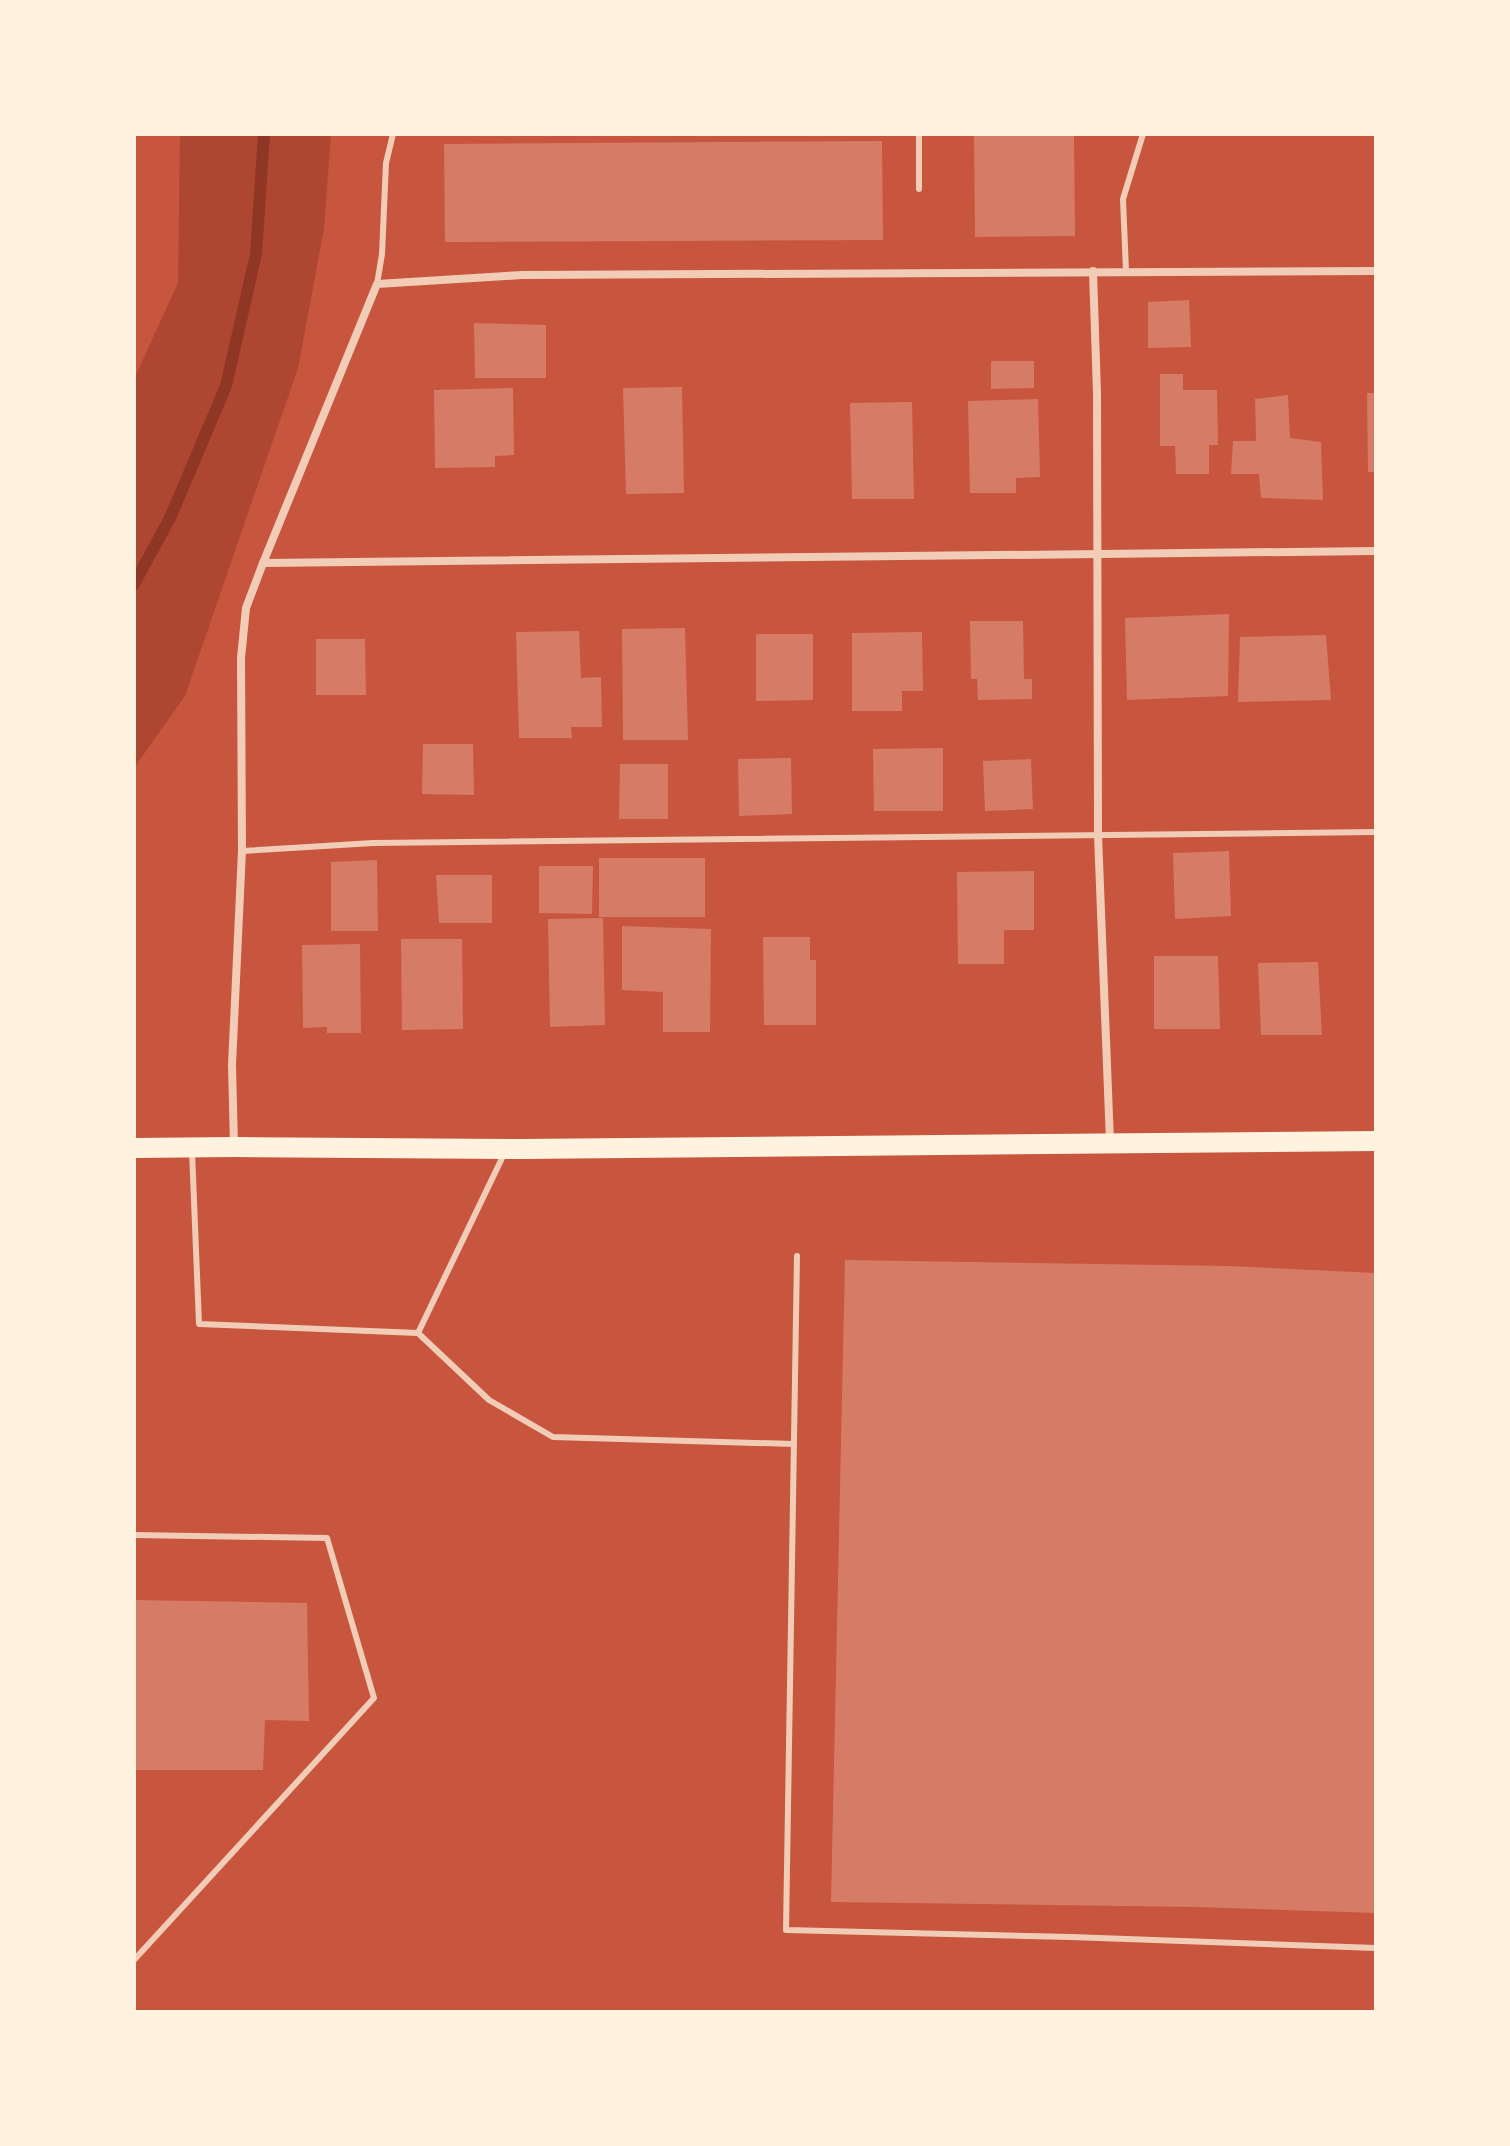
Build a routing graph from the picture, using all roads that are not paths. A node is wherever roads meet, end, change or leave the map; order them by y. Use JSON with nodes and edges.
{"nodes":[{"id":1,"x":393,"y":134,"type":"edge"},
{"id":2,"x":919,"y":134,"type":"edge"},
{"id":3,"x":1143,"y":134,"type":"edge"},
{"id":4,"x":919,"y":189,"type":"dead end"},
{"id":5,"x":1093,"y":271,"type":"junction"},
{"id":6,"x":1126,"y":271,"type":"junction"},
{"id":7,"x":1376,"y":271,"type":"edge"},
{"id":8,"x":377,"y":284,"type":"junction"},
{"id":9,"x":1376,"y":551,"type":"edge"},
{"id":10,"x":1096,"y":555,"type":"junction"},
{"id":11,"x":263,"y":563,"type":"junction"},
{"id":12,"x":1376,"y":832,"type":"edge"},
{"id":13,"x":1098,"y":835,"type":"junction"},
{"id":14,"x":242,"y":851,"type":"junction"},
{"id":15,"x":1376,"y":1141,"type":"edge"},
{"id":16,"x":1110,"y":1144,"type":"junction"},
{"id":17,"x":192,"y":1147,"type":"junction"},
{"id":18,"x":234,"y":1147,"type":"junction"},
{"id":19,"x":134,"y":1148,"type":"edge"},
{"id":20,"x":506,"y":1149,"type":"junction"},
{"id":21,"x":797,"y":1256,"type":"dead end"},
{"id":22,"x":418,"y":1333,"type":"junction"},
{"id":23,"x":794,"y":1444,"type":"junction"},
{"id":24,"x":134,"y":1535,"type":"edge"},
{"id":25,"x":1376,"y":1948,"type":"edge"},
{"id":26,"x":134,"y":1960,"type":"edge"}],
"edges":[{"from":1,"to":8,"type":"lane"},
{"from":2,"to":4,"type":"lane"},
{"from":3,"to":6,"type":"lane"},
{"from":5,"to":6,"type":"street"},
{"from":5,"to":8,"type":"street"},
{"from":5,"to":10,"type":"street"},
{"from":6,"to":7,"type":"street"},
{"from":8,"to":11,"type":"street"},
{"from":9,"to":10,"type":"street"},
{"from":10,"to":11,"type":"street"},
{"from":10,"to":13,"type":"street"},
{"from":11,"to":14,"type":"street"},
{"from":12,"to":13,"type":"lane"},
{"from":13,"to":14,"type":"lane"},
{"from":13,"to":16,"type":"street"},
{"from":14,"to":18,"type":"street"},
{"from":15,"to":16,"type":"main road"},
{"from":16,"to":20,"type":"main road"},
{"from":17,"to":18,"type":"main road"},
{"from":17,"to":19,"type":"main road"},
{"from":17,"to":22,"type":"lane"},
{"from":18,"to":20,"type":"main road"},
{"from":20,"to":22,"type":"lane"},
{"from":21,"to":23,"type":"lane"},
{"from":22,"to":23,"type":"lane"},
{"from":23,"to":25,"type":"lane"},
{"from":24,"to":26,"type":"lane"}]}
